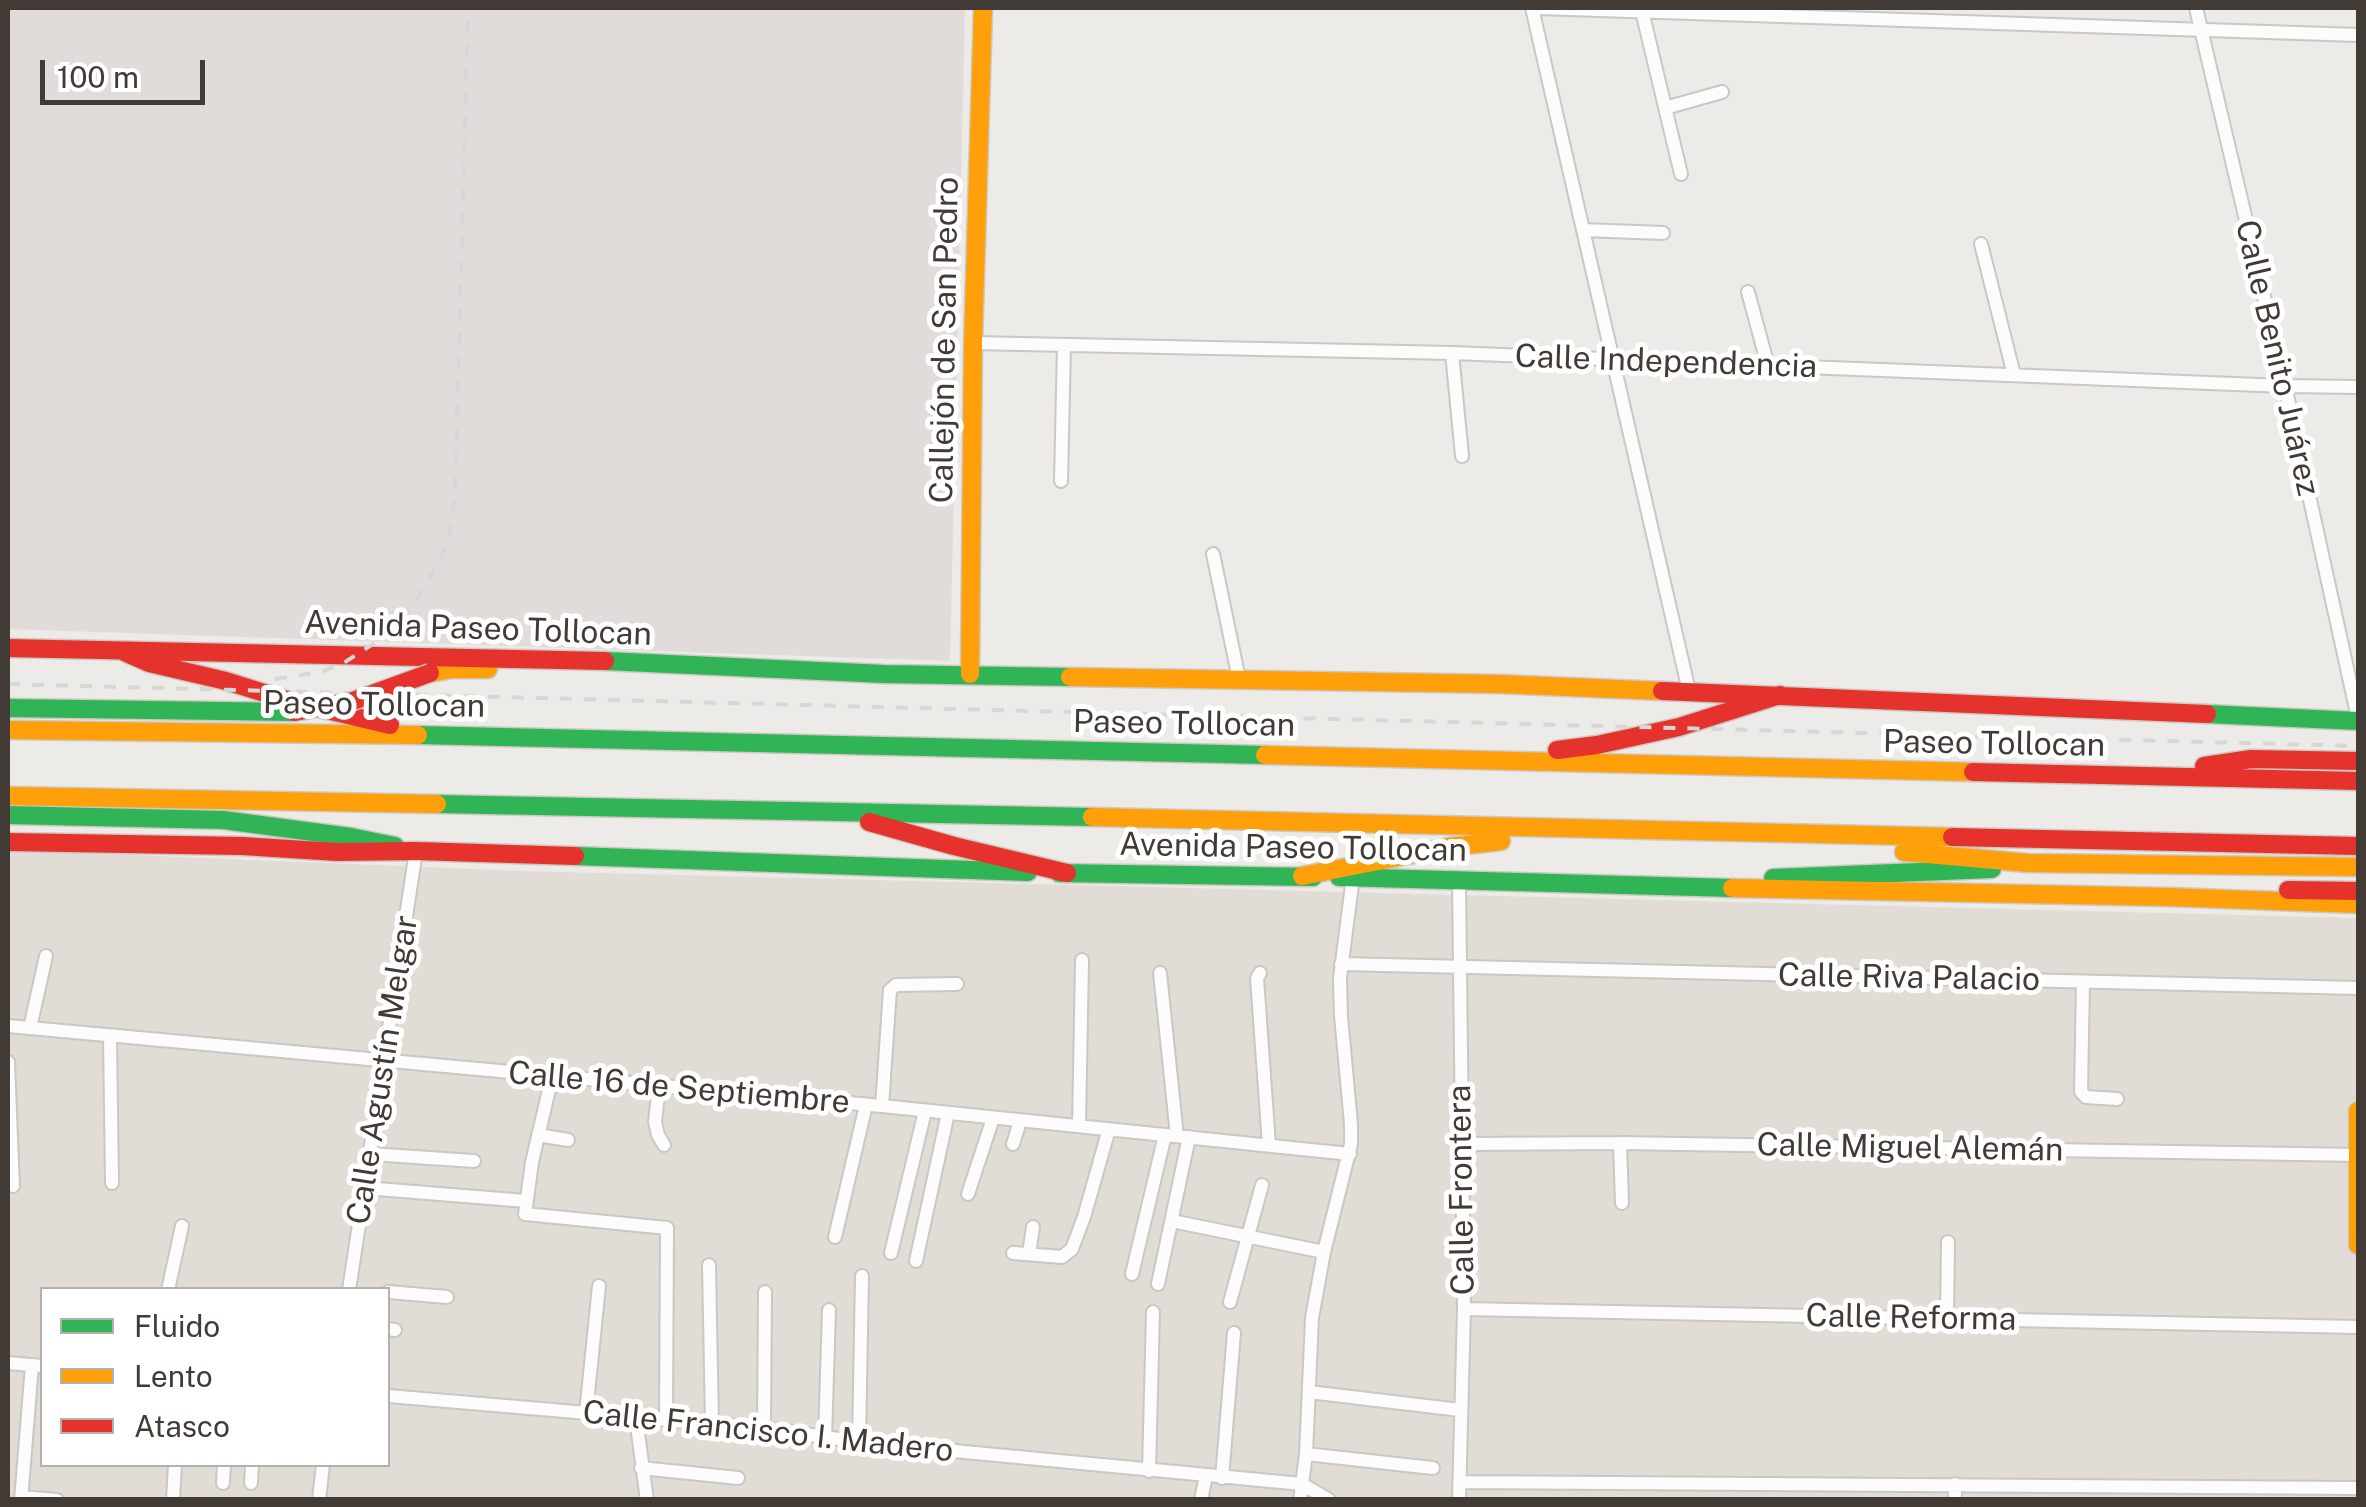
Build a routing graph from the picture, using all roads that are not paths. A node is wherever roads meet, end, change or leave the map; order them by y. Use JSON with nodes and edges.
{"nodes":[{"id":1,"x":983,"y":8,"type":"edge"},
{"id":2,"x":1535,"y":8,"type":"edge"},
{"id":3,"x":1977,"y":8,"type":"edge"},
{"id":4,"x":2196,"y":8,"type":"edge"},
{"id":5,"x":1642,"y":10,"type":"junction"},
{"id":6,"x":1978,"y":22,"type":"junction"},
{"id":7,"x":2201,"y":31,"type":"junction"},
{"id":8,"x":2358,"y":35,"type":"edge"},
{"id":9,"x":1722,"y":92,"type":"dead end"},
{"id":10,"x":1665,"y":108,"type":"junction"},
{"id":11,"x":1681,"y":174,"type":"dead end"},
{"id":12,"x":1583,"y":230,"type":"junction"},
{"id":13,"x":1663,"y":233,"type":"dead end"},
{"id":14,"x":1981,"y":244,"type":"dead end"},
{"id":15,"x":1748,"y":292,"type":"dead end"},
{"id":16,"x":974,"y":343,"type":"junction"},
{"id":17,"x":1064,"y":345,"type":"junction"},
{"id":18,"x":1452,"y":353,"type":"junction"},
{"id":19,"x":1612,"y":359,"type":"junction"},
{"id":20,"x":1768,"y":366,"type":"junction"},
{"id":21,"x":2014,"y":375,"type":"junction"},
{"id":22,"x":2285,"y":386,"type":"junction"},
{"id":23,"x":2358,"y":386,"type":"edge"},
{"id":24,"x":1462,"y":456,"type":"dead end"},
{"id":25,"x":1062,"y":482,"type":"dead end"},
{"id":26,"x":1214,"y":554,"type":"dead end"},
{"id":27,"x":8,"y":648,"type":"edge"},
{"id":28,"x":122,"y":651,"type":"junction"},
{"id":29,"x":947,"y":674,"type":"junction"},
{"id":30,"x":970,"y":674,"type":"junction"},
{"id":31,"x":1239,"y":679,"type":"junction"},
{"id":32,"x":1689,"y":692,"type":"junction"},
{"id":33,"x":1780,"y":695,"type":"junction"},
{"id":34,"x":8,"y":708,"type":"edge"},
{"id":35,"x":2358,"y":713,"type":"edge"},
{"id":36,"x":8,"y":730,"type":"edge"},
{"id":37,"x":460,"y":736,"type":"junction"},
{"id":38,"x":1357,"y":758,"type":"junction"},
{"id":39,"x":2358,"y":760,"type":"edge"},
{"id":40,"x":2145,"y":778,"type":"junction"},
{"id":41,"x":2358,"y":781,"type":"edge"},
{"id":42,"x":8,"y":796,"type":"edge"},
{"id":43,"x":830,"y":812,"type":"junction"},
{"id":44,"x":8,"y":815,"type":"edge"},
{"id":45,"x":1580,"y":830,"type":"junction"},
{"id":46,"x":1780,"y":834,"type":"junction"},
{"id":47,"x":8,"y":842,"type":"edge"},
{"id":48,"x":2358,"y":846,"type":"edge"},
{"id":49,"x":416,"y":851,"type":"junction"},
{"id":50,"x":2028,"y":863,"type":"junction"},
{"id":51,"x":2358,"y":867,"type":"edge"},
{"id":52,"x":1067,"y":873,"type":"junction"},
{"id":53,"x":1302,"y":876,"type":"junction"},
{"id":54,"x":1353,"y":877,"type":"junction"},
{"id":55,"x":1458,"y":881,"type":"junction"},
{"id":56,"x":1718,"y":888,"type":"junction"},
{"id":57,"x":2358,"y":891,"type":"edge"},
{"id":58,"x":2169,"y":897,"type":"junction"},
{"id":59,"x":2358,"y":904,"type":"edge"},
{"id":60,"x":46,"y":956,"type":"dead end"},
{"id":61,"x":1082,"y":960,"type":"dead end"},
{"id":62,"x":1342,"y":964,"type":"junction"},
{"id":63,"x":1458,"y":968,"type":"junction"},
{"id":64,"x":1260,"y":973,"type":"dead end"},
{"id":65,"x":1160,"y":974,"type":"dead end"},
{"id":66,"x":2084,"y":982,"type":"junction"},
{"id":67,"x":957,"y":984,"type":"dead end"},
{"id":68,"x":2358,"y":988,"type":"edge"},
{"id":69,"x":8,"y":1026,"type":"edge"},
{"id":70,"x":30,"y":1028,"type":"junction"},
{"id":71,"x":110,"y":1036,"type":"junction"},
{"id":72,"x":385,"y":1059,"type":"junction"},
{"id":73,"x":8,"y":1062,"type":"edge"},
{"id":74,"x":552,"y":1077,"type":"junction"},
{"id":75,"x":659,"y":1086,"type":"junction"},
{"id":76,"x":2117,"y":1099,"type":"dead end"},
{"id":77,"x":866,"y":1105,"type":"junction"},
{"id":78,"x":882,"y":1106,"type":"junction"},
{"id":79,"x":925,"y":1111,"type":"junction"},
{"id":80,"x":2358,"y":1112,"type":"edge"},
{"id":81,"x":948,"y":1113,"type":"junction"},
{"id":82,"x":993,"y":1118,"type":"junction"},
{"id":83,"x":1020,"y":1121,"type":"junction"},
{"id":84,"x":1079,"y":1126,"type":"junction"},
{"id":85,"x":1109,"y":1129,"type":"junction"},
{"id":86,"x":538,"y":1135,"type":"junction"},
{"id":87,"x":1177,"y":1136,"type":"junction"},
{"id":88,"x":568,"y":1140,"type":"dead end"},
{"id":89,"x":1620,"y":1143,"type":"junction"},
{"id":90,"x":1014,"y":1144,"type":"dead end"},
{"id":91,"x":1462,"y":1144,"type":"junction"},
{"id":92,"x":664,"y":1145,"type":"dead end"},
{"id":93,"x":1269,"y":1145,"type":"junction"},
{"id":94,"x":370,"y":1154,"type":"junction"},
{"id":95,"x":1350,"y":1154,"type":"junction"},
{"id":96,"x":2358,"y":1155,"type":"edge"},
{"id":97,"x":474,"y":1162,"type":"dead end"},
{"id":98,"x":112,"y":1183,"type":"dead end"},
{"id":99,"x":1262,"y":1185,"type":"dead end"},
{"id":100,"x":12,"y":1186,"type":"dead end"},
{"id":101,"x":365,"y":1188,"type":"junction"},
{"id":102,"x":968,"y":1194,"type":"dead end"},
{"id":103,"x":526,"y":1201,"type":"junction"},
{"id":104,"x":1622,"y":1203,"type":"dead end"},
{"id":105,"x":1172,"y":1221,"type":"junction"},
{"id":106,"x":182,"y":1226,"type":"dead end"},
{"id":107,"x":1033,"y":1227,"type":"dead end"},
{"id":108,"x":835,"y":1237,"type":"dead end"},
{"id":109,"x":1246,"y":1238,"type":"junction"},
{"id":110,"x":1948,"y":1242,"type":"dead end"},
{"id":111,"x":2358,"y":1245,"type":"edge"},
{"id":112,"x":1324,"y":1252,"type":"junction"},
{"id":113,"x":891,"y":1253,"type":"dead end"},
{"id":114,"x":1013,"y":1253,"type":"dead end"},
{"id":115,"x":1029,"y":1254,"type":"junction"},
{"id":116,"x":916,"y":1261,"type":"dead end"},
{"id":117,"x":709,"y":1265,"type":"dead end"},
{"id":118,"x":1132,"y":1274,"type":"dead end"},
{"id":119,"x":862,"y":1276,"type":"dead end"},
{"id":120,"x":1158,"y":1284,"type":"dead end"},
{"id":121,"x":599,"y":1286,"type":"dead end"},
{"id":122,"x":169,"y":1287,"type":"edge"},
{"id":123,"x":351,"y":1287,"type":"edge"},
{"id":124,"x":390,"y":1292,"type":"edge"},
{"id":125,"x":764,"y":1292,"type":"dead end"},
{"id":126,"x":447,"y":1297,"type":"dead end"},
{"id":127,"x":1230,"y":1302,"type":"dead end"},
{"id":128,"x":1464,"y":1309,"type":"junction"},
{"id":129,"x":829,"y":1310,"type":"dead end"},
{"id":130,"x":1153,"y":1312,"type":"dead end"},
{"id":131,"x":1946,"y":1318,"type":"junction"},
{"id":132,"x":2358,"y":1326,"type":"edge"},
{"id":133,"x":1234,"y":1333,"type":"dead end"},
{"id":134,"x":8,"y":1363,"type":"edge"},
{"id":135,"x":37,"y":1366,"type":"edge"},
{"id":136,"x":1308,"y":1392,"type":"junction"},
{"id":137,"x":390,"y":1396,"type":"edge"},
{"id":138,"x":1460,"y":1410,"type":"junction"},
{"id":139,"x":586,"y":1413,"type":"junction"},
{"id":140,"x":636,"y":1418,"type":"junction"},
{"id":141,"x":666,"y":1420,"type":"junction"},
{"id":142,"x":712,"y":1424,"type":"junction"},
{"id":143,"x":764,"y":1428,"type":"junction"},
{"id":144,"x":825,"y":1438,"type":"junction"},
{"id":145,"x":860,"y":1442,"type":"junction"},
{"id":146,"x":1306,"y":1454,"type":"junction"},
{"id":147,"x":176,"y":1467,"type":"edge"},
{"id":148,"x":224,"y":1467,"type":"edge"},
{"id":149,"x":252,"y":1467,"type":"edge"},
{"id":150,"x":323,"y":1467,"type":"edge"},
{"id":151,"x":641,"y":1468,"type":"junction"},
{"id":152,"x":1433,"y":1468,"type":"dead end"},
{"id":153,"x":1149,"y":1470,"type":"junction"},
{"id":154,"x":1206,"y":1476,"type":"junction"},
{"id":155,"x":738,"y":1478,"type":"dead end"},
{"id":156,"x":1222,"y":1478,"type":"junction"},
{"id":157,"x":1459,"y":1482,"type":"junction"},
{"id":158,"x":223,"y":1483,"type":"dead end"},
{"id":159,"x":251,"y":1483,"type":"dead end"},
{"id":160,"x":1302,"y":1484,"type":"junction"},
{"id":161,"x":1955,"y":1484,"type":"junction"},
{"id":162,"x":2358,"y":1488,"type":"edge"},
{"id":163,"x":2116,"y":1492,"type":"edge"},
{"id":164,"x":21,"y":1498,"type":"edge"},
{"id":165,"x":57,"y":1500,"type":"edge"},
{"id":166,"x":174,"y":1500,"type":"edge"},
{"id":167,"x":319,"y":1500,"type":"edge"},
{"id":168,"x":647,"y":1500,"type":"edge"},
{"id":169,"x":1200,"y":1500,"type":"edge"},
{"id":170,"x":1300,"y":1500,"type":"edge"},
{"id":171,"x":1329,"y":1500,"type":"edge"},
{"id":172,"x":1459,"y":1500,"type":"edge"},
{"id":173,"x":1955,"y":1500,"type":"edge"}],
"edges":[{"from":1,"to":16,"type":"main road","name":"Callejón de San Pedro"},
{"from":2,"to":5,"type":"street"},
{"from":2,"to":12,"type":"street"},
{"from":3,"to":6,"type":"street"},
{"from":4,"to":7,"type":"street","name":"Calle Benito Juárez"},
{"from":5,"to":6,"type":"street"},
{"from":5,"to":10,"type":"street"},
{"from":6,"to":7,"type":"street"},
{"from":7,"to":8,"type":"street"},
{"from":7,"to":22,"type":"street","name":"Calle Benito Juárez"},
{"from":9,"to":10,"type":"street"},
{"from":10,"to":11,"type":"street"},
{"from":12,"to":13,"type":"street"},
{"from":12,"to":19,"type":"street"},
{"from":14,"to":21,"type":"street"},
{"from":15,"to":20,"type":"street"},
{"from":16,"to":17,"type":"street","name":"Calle Independencia"},
{"from":16,"to":30,"type":"main road","name":"Callejón de San Pedro"},
{"from":17,"to":18,"type":"street","name":"Calle Independencia"},
{"from":17,"to":25,"type":"street"},
{"from":18,"to":19,"type":"street","name":"Calle Independencia"},
{"from":18,"to":24,"type":"street"},
{"from":19,"to":20,"type":"street","name":"Calle Independencia"},
{"from":19,"to":32,"type":"street"},
{"from":20,"to":21,"type":"street","name":"Calle Independencia"},
{"from":21,"to":22,"type":"street","name":"Calle Independencia"},
{"from":22,"to":23,"type":"street","name":"Calle Independencia"},
{"from":22,"to":35,"type":"street","name":"Calle Benito Juárez"},
{"from":26,"to":31,"type":"street"},
{"from":27,"to":28,"type":"main road","name":"Avenida Paseo Tollocan"},
{"from":28,"to":29,"type":"main road","name":"Avenida Paseo Tollocan"},
{"from":28,"to":37,"type":"main road"},
{"from":29,"to":30,"type":"main road","name":"Avenida Paseo Tollocan"},
{"from":29,"to":34,"type":"main road","name":"Avenida Paseo Tollocan","bridge":true},
{"from":30,"to":31,"type":"main road","name":"Avenida Paseo Tollocan"},
{"from":31,"to":32,"type":"main road","name":"Avenida Paseo Tollocan"},
{"from":32,"to":33,"type":"main road","name":"Avenida Paseo Tollocan"},
{"from":33,"to":35,"type":"main road","name":"Avenida Paseo Tollocan"},
{"from":33,"to":38,"type":"main road"},
{"from":36,"to":37,"type":"main road","name":"Paseo Tollocan"},
{"from":37,"to":38,"type":"main road","name":"Paseo Tollocan"},
{"from":38,"to":40,"type":"main road","name":"Paseo Tollocan"},
{"from":39,"to":40,"type":"main road"},
{"from":40,"to":41,"type":"main road","name":"Paseo Tollocan"},
{"from":42,"to":43,"type":"main road"},
{"from":43,"to":45,"type":"main road"},
{"from":43,"to":52,"type":"main road"},
{"from":44,"to":49,"type":"main road","name":"Avenida Paseo Tollocan"},
{"from":45,"to":46,"type":"main road"},
{"from":45,"to":53,"type":"main road"},
{"from":46,"to":48,"type":"main road"},
{"from":46,"to":50,"type":"main road"},
{"from":47,"to":49,"type":"main road","name":"Avenida Paseo Tollocan"},
{"from":49,"to":52,"type":"main road","name":"Avenida Paseo Tollocan"},
{"from":49,"to":72,"type":"street","name":"Calle Agustín Melgar"},
{"from":50,"to":51,"type":"main road"},
{"from":50,"to":56,"type":"main road"},
{"from":52,"to":53,"type":"main road","name":"Avenida Paseo Tollocan"},
{"from":53,"to":54,"type":"main road","name":"Avenida Paseo Tollocan"},
{"from":54,"to":55,"type":"main road","name":"Avenida Paseo Tollocan"},
{"from":54,"to":62,"type":"street"},
{"from":55,"to":56,"type":"main road","name":"Avenida Paseo Tollocan"},
{"from":55,"to":63,"type":"street","name":"Calle Frontera"},
{"from":56,"to":58,"type":"main road","name":"Avenida Paseo Tollocan"},
{"from":57,"to":58,"type":"main road","name":"Avenida Paseo Tollocan"},
{"from":58,"to":59,"type":"main road","name":"Avenida Paseo Tollocan"},
{"from":60,"to":70,"type":"street"},
{"from":61,"to":84,"type":"street"},
{"from":62,"to":63,"type":"street","name":"Calle Riva Palacio"},
{"from":62,"to":95,"type":"street"},
{"from":63,"to":66,"type":"street","name":"Calle Riva Palacio"},
{"from":63,"to":91,"type":"street","name":"Calle Frontera"},
{"from":64,"to":93,"type":"street"},
{"from":65,"to":87,"type":"street"},
{"from":66,"to":68,"type":"street","name":"Calle Riva Palacio"},
{"from":66,"to":76,"type":"street"},
{"from":67,"to":78,"type":"street"},
{"from":69,"to":70,"type":"street","name":"Calle 16 de Septiembre"},
{"from":70,"to":71,"type":"street","name":"Calle 16 de Septiembre"},
{"from":71,"to":72,"type":"street","name":"Calle 16 de Septiembre"},
{"from":71,"to":98,"type":"street"},
{"from":72,"to":74,"type":"street","name":"Calle 16 de Septiembre"},
{"from":72,"to":94,"type":"street","name":"Calle Agustín Melgar"},
{"from":73,"to":100,"type":"street"},
{"from":74,"to":75,"type":"street","name":"Calle 16 de Septiembre"},
{"from":74,"to":86,"type":"street"},
{"from":75,"to":77,"type":"street","name":"Calle 16 de Septiembre"},
{"from":75,"to":92,"type":"street"},
{"from":77,"to":78,"type":"street","name":"Calle 16 de Septiembre"},
{"from":77,"to":108,"type":"street"},
{"from":78,"to":79,"type":"street","name":"Calle 16 de Septiembre"},
{"from":79,"to":81,"type":"street","name":"Calle 16 de Septiembre"},
{"from":79,"to":113,"type":"street"},
{"from":80,"to":96,"type":"main road"},
{"from":81,"to":82,"type":"street","name":"Calle 16 de Septiembre"},
{"from":81,"to":116,"type":"street"},
{"from":82,"to":83,"type":"street","name":"Calle 16 de Septiembre"},
{"from":82,"to":102,"type":"street"},
{"from":83,"to":84,"type":"street","name":"Calle 16 de Septiembre"},
{"from":83,"to":90,"type":"street"},
{"from":84,"to":85,"type":"street","name":"Calle 16 de Septiembre"},
{"from":85,"to":87,"type":"street","name":"Calle 16 de Septiembre"},
{"from":85,"to":115,"type":"street"},
{"from":86,"to":88,"type":"street"},
{"from":86,"to":103,"type":"street"},
{"from":87,"to":93,"type":"street","name":"Calle 16 de Septiembre"},
{"from":87,"to":105,"type":"street"},
{"from":87,"to":118,"type":"street"},
{"from":89,"to":91,"type":"street","name":"Calle Miguel Alemán"},
{"from":89,"to":96,"type":"street","name":"Calle Miguel Alemán"},
{"from":89,"to":104,"type":"street"},
{"from":91,"to":128,"type":"street","name":"Calle Frontera"},
{"from":93,"to":95,"type":"street","name":"Calle 16 de Septiembre"},
{"from":94,"to":97,"type":"street"},
{"from":94,"to":101,"type":"street","name":"Calle Agustín Melgar"},
{"from":95,"to":112,"type":"street"},
{"from":96,"to":111,"type":"main road"},
{"from":99,"to":109,"type":"street"},
{"from":101,"to":103,"type":"street"},
{"from":101,"to":123,"type":"street","name":"Calle Agustín Melgar"},
{"from":103,"to":141,"type":"street"},
{"from":105,"to":109,"type":"street"},
{"from":105,"to":120,"type":"street"},
{"from":106,"to":122,"type":"street"},
{"from":107,"to":115,"type":"street"},
{"from":109,"to":112,"type":"street"},
{"from":109,"to":127,"type":"street"},
{"from":110,"to":131,"type":"street"},
{"from":112,"to":136,"type":"street"},
{"from":114,"to":115,"type":"street"},
{"from":117,"to":142,"type":"street"},
{"from":119,"to":145,"type":"street"},
{"from":121,"to":139,"type":"street"},
{"from":124,"to":126,"type":"street"},
{"from":125,"to":143,"type":"street"},
{"from":128,"to":131,"type":"street","name":"Calle Reforma"},
{"from":128,"to":138,"type":"street","name":"Calle Frontera"},
{"from":129,"to":144,"type":"street"},
{"from":130,"to":153,"type":"street"},
{"from":131,"to":132,"type":"street","name":"Calle Reforma"},
{"from":133,"to":156,"type":"street"},
{"from":134,"to":135,"type":"street"},
{"from":135,"to":164,"type":"street"},
{"from":136,"to":138,"type":"street"},
{"from":136,"to":146,"type":"street"},
{"from":137,"to":139,"type":"street","name":"Calle Francisco I. Madero"},
{"from":138,"to":157,"type":"street","name":"Calle Frontera"},
{"from":139,"to":140,"type":"street","name":"Calle Francisco I. Madero"},
{"from":140,"to":141,"type":"street","name":"Calle Francisco I. Madero"},
{"from":140,"to":151,"type":"street"},
{"from":141,"to":142,"type":"street","name":"Calle Francisco I. Madero"},
{"from":142,"to":143,"type":"street","name":"Calle Francisco I. Madero"},
{"from":143,"to":144,"type":"street","name":"Calle Francisco I. Madero"},
{"from":144,"to":145,"type":"street","name":"Calle Francisco I. Madero"},
{"from":145,"to":153,"type":"street","name":"Calle Francisco I. Madero"},
{"from":146,"to":152,"type":"street"},
{"from":146,"to":160,"type":"street"},
{"from":147,"to":166,"type":"street"},
{"from":148,"to":158,"type":"street"},
{"from":149,"to":159,"type":"street"},
{"from":150,"to":167,"type":"street"},
{"from":151,"to":155,"type":"street"},
{"from":151,"to":168,"type":"street"},
{"from":153,"to":154,"type":"street","name":"Calle Francisco I. Madero"},
{"from":154,"to":156,"type":"street","name":"Calle Francisco I. Madero"},
{"from":154,"to":169,"type":"street"},
{"from":156,"to":160,"type":"street","name":"Calle Francisco I. Madero"},
{"from":157,"to":161,"type":"street"},
{"from":157,"to":172,"type":"street","name":"Calle Frontera"},
{"from":160,"to":170,"type":"street"},
{"from":160,"to":171,"type":"street","name":"Calle Francisco I. Madero"},
{"from":161,"to":163,"type":"street"},
{"from":161,"to":173,"type":"street"},
{"from":162,"to":163,"type":"street"},
{"from":164,"to":165,"type":"street"}]}
